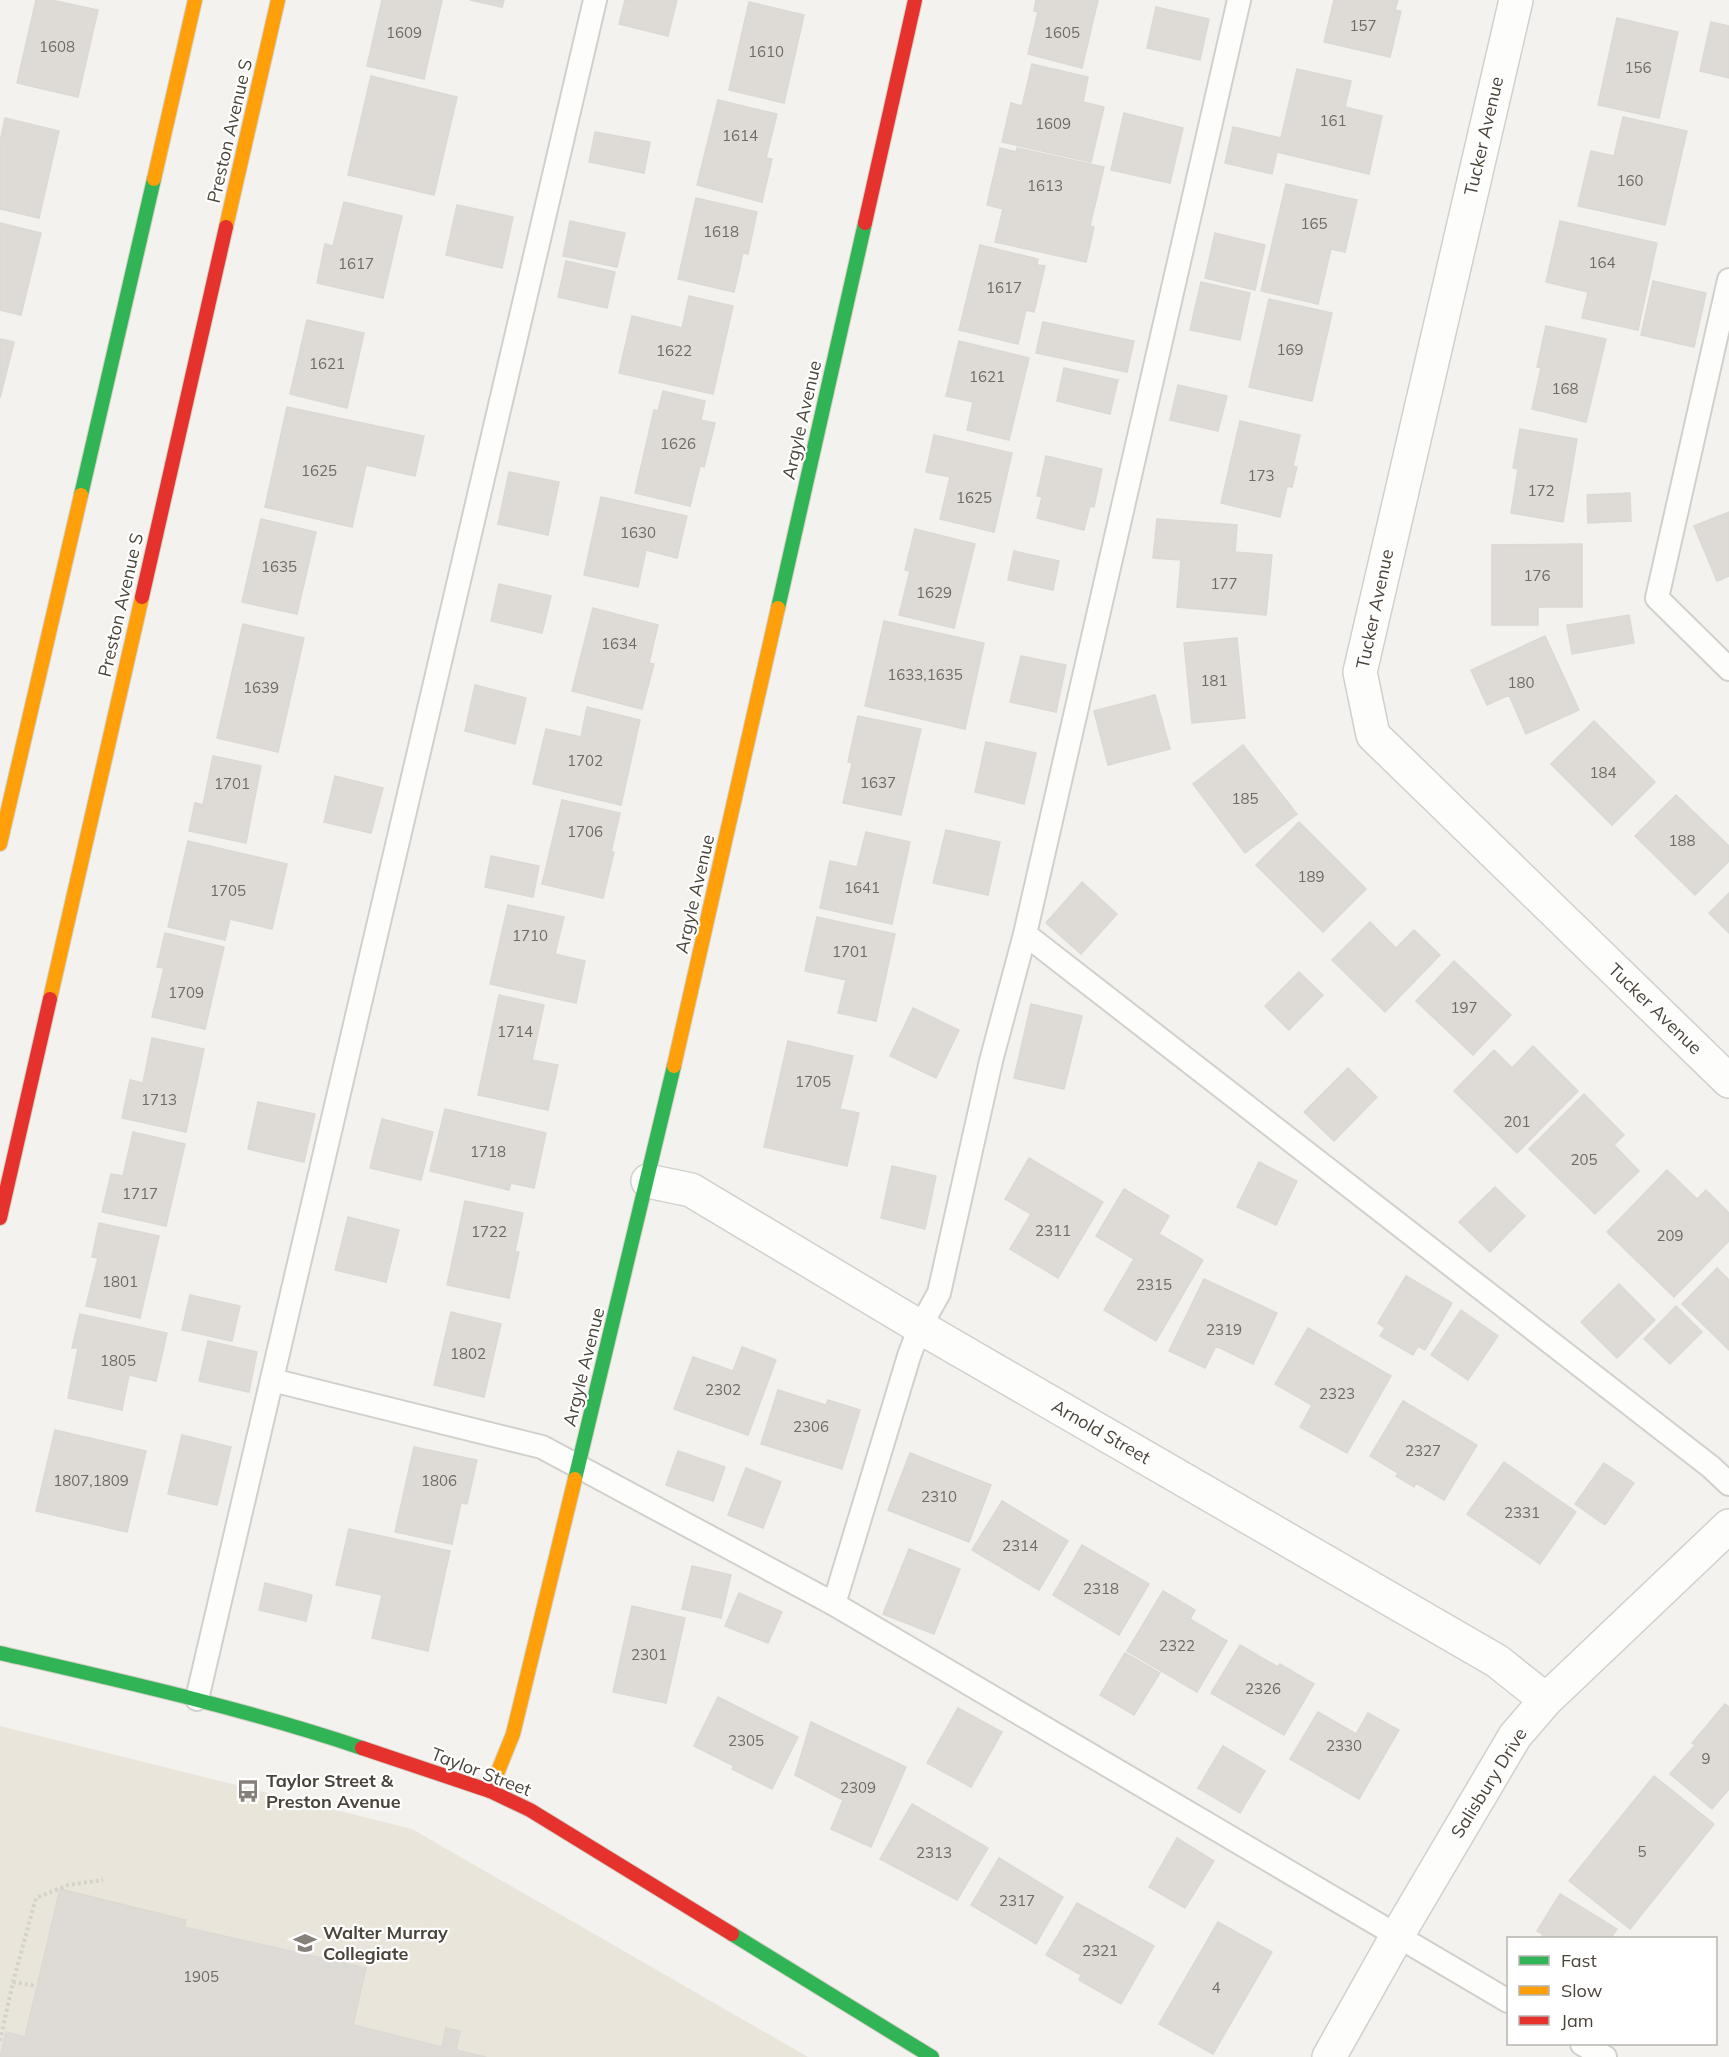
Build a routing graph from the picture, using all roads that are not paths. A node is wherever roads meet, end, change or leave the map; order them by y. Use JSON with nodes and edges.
{"nodes":[{"id":1,"x":195,"y":0,"type":"edge"},
{"id":2,"x":278,"y":0,"type":"edge"},
{"id":3,"x":595,"y":0,"type":"edge"},
{"id":4,"x":915,"y":0,"type":"edge"},
{"id":5,"x":1239,"y":0,"type":"edge"},
{"id":6,"x":1516,"y":0,"type":"edge"},
{"id":7,"x":1729,"y":279,"type":"edge"},
{"id":8,"x":1729,"y":669,"type":"edge"},
{"id":9,"x":0,"y":844,"type":"edge"},
{"id":10,"x":1025,"y":934,"type":"junction"},
{"id":11,"x":1729,"y":1081,"type":"edge"},
{"id":12,"x":648,"y":1181,"type":"junction"},
{"id":13,"x":0,"y":1218,"type":"edge"},
{"id":14,"x":920,"y":1327,"type":"junction"},
{"id":15,"x":272,"y":1380,"type":"junction"},
{"id":16,"x":579,"y":1466,"type":"junction"},
{"id":17,"x":1729,"y":1484,"type":"edge"},
{"id":18,"x":1729,"y":1526,"type":"edge"},
{"id":19,"x":834,"y":1604,"type":"junction"},
{"id":20,"x":0,"y":1653,"type":"edge"},
{"id":21,"x":197,"y":1699,"type":"junction"},
{"id":22,"x":1546,"y":1700,"type":"junction"},
{"id":23,"x":490,"y":1791,"type":"junction"},
{"id":24,"x":1397,"y":1936,"type":"junction"},
{"id":25,"x":1507,"y":2000,"type":"edge"},
{"id":26,"x":1585,"y":2045,"type":"edge"},
{"id":27,"x":932,"y":2057,"type":"edge"},
{"id":28,"x":1329,"y":2057,"type":"edge"},
{"id":29,"x":1605,"y":2057,"type":"edge"}],
"edges":[{"from":1,"to":9,"type":"main road"},
{"from":2,"to":13,"type":"main road","name":"Preston Avenue S"},
{"from":3,"to":15,"type":"lane"},
{"from":4,"to":12,"type":"main road","name":"Argyle Avenue"},
{"from":5,"to":10,"type":"lane"},
{"from":6,"to":11,"type":"street","name":"Tucker Avenue"},
{"from":7,"to":8,"type":"lane"},
{"from":10,"to":14,"type":"lane"},
{"from":10,"to":17,"type":"lane"},
{"from":12,"to":14,"type":"street","name":"Arnold Street"},
{"from":12,"to":16,"type":"main road","name":"Argyle Avenue"},
{"from":14,"to":19,"type":"lane"},
{"from":14,"to":22,"type":"street","name":"Arnold Street"},
{"from":15,"to":16,"type":"lane"},
{"from":15,"to":21,"type":"lane"},
{"from":16,"to":19,"type":"lane"},
{"from":16,"to":23,"type":"main road","name":"Argyle Avenue"},
{"from":18,"to":22,"type":"street","name":"Salisbury Drive"},
{"from":19,"to":24,"type":"lane"},
{"from":20,"to":21,"type":"main road","name":"Taylor Street"},
{"from":21,"to":23,"type":"main road","name":"Taylor Street"},
{"from":22,"to":24,"type":"street","name":"Salisbury Drive"},
{"from":23,"to":27,"type":"main road","name":"Taylor Street"},
{"from":24,"to":25,"type":"lane"},
{"from":24,"to":28,"type":"street","name":"Salisbury Drive"},
{"from":26,"to":29,"type":"lane"}]}
